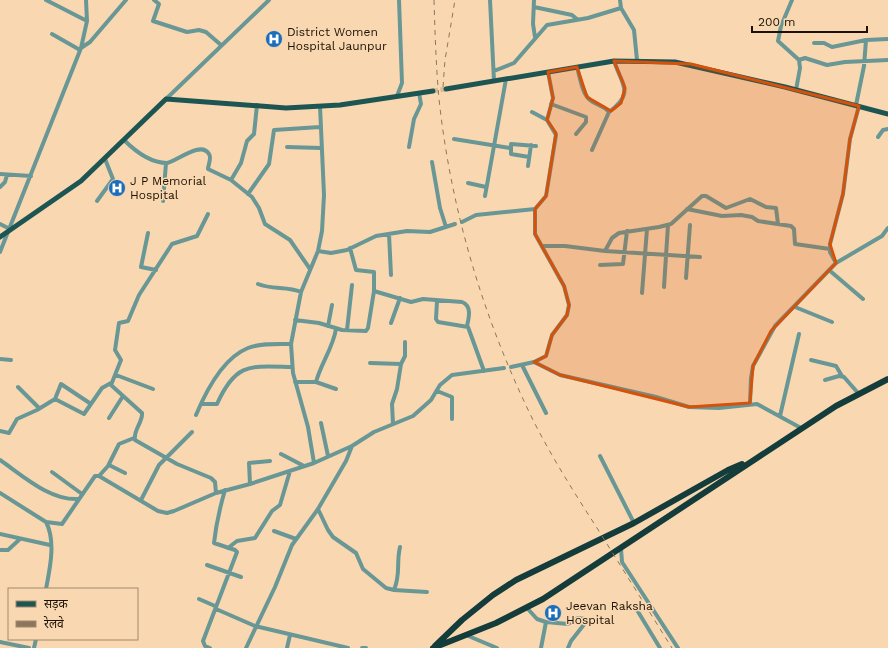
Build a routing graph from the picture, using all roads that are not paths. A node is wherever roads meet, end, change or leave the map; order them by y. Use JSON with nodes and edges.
{"nodes":[{"id":1,"x":46,"y":0,"type":"edge"},
{"id":2,"x":86,"y":0,"type":"edge"},
{"id":3,"x":126,"y":0,"type":"edge"},
{"id":4,"x":154,"y":0,"type":"edge"},
{"id":5,"x":269,"y":0,"type":"edge"},
{"id":6,"x":399,"y":0,"type":"edge"},
{"id":7,"x":490,"y":0,"type":"edge"},
{"id":8,"x":534,"y":0,"type":"edge"},
{"id":9,"x":620,"y":0,"type":"edge"},
{"id":10,"x":792,"y":0,"type":"edge"},
{"id":11,"x":534,"y":7,"type":"junction"},
{"id":12,"x":621,"y":8,"type":"junction"},
{"id":13,"x":578,"y":20,"type":"junction"},
{"id":14,"x":87,"y":21,"type":"junction"},
{"id":15,"x":52,"y":34,"type":"dead end"},
{"id":16,"x":536,"y":37,"type":"junction"},
{"id":17,"x":888,"y":39,"type":"edge"},
{"id":18,"x":866,"y":40,"type":"junction"},
{"id":19,"x":814,"y":43,"type":"dead end"},
{"id":20,"x":222,"y":45,"type":"junction"},
{"id":21,"x":80,"y":49,"type":"junction"},
{"id":22,"x":638,"y":60,"type":"junction"},
{"id":23,"x":799,"y":60,"type":"junction"},
{"id":24,"x":864,"y":60,"type":"junction"},
{"id":25,"x":888,"y":60,"type":"edge"},
{"id":26,"x":614,"y":61,"type":"junction"},
{"id":27,"x":577,"y":67,"type":"junction"},
{"id":28,"x":494,"y":71,"type":"junction"},
{"id":29,"x":548,"y":72,"type":"junction"},
{"id":30,"x":506,"y":79,"type":"junction"},
{"id":31,"x":494,"y":81,"type":"junction"},
{"id":32,"x":446,"y":89,"type":"tunnel mouth"},
{"id":33,"x":794,"y":89,"type":"junction"},
{"id":34,"x":432,"y":91,"type":"tunnel mouth"},
{"id":35,"x":420,"y":93,"type":"junction"},
{"id":36,"x":397,"y":96,"type":"junction"},
{"id":37,"x":166,"y":99,"type":"junction"},
{"id":38,"x":552,"y":104,"type":"junction"},
{"id":39,"x":258,"y":105,"type":"junction"},
{"id":40,"x":320,"y":106,"type":"junction"},
{"id":41,"x":857,"y":106,"type":"junction"},
{"id":42,"x":532,"y":112,"type":"dead end"},
{"id":43,"x":609,"y":112,"type":"junction"},
{"id":44,"x":888,"y":114,"type":"edge"},
{"id":45,"x":547,"y":120,"type":"junction"},
{"id":46,"x":320,"y":127,"type":"junction"},
{"id":47,"x":888,"y":130,"type":"edge"},
{"id":48,"x":576,"y":134,"type":"dead end"},
{"id":49,"x":878,"y":137,"type":"dead end"},
{"id":50,"x":454,"y":139,"type":"dead end"},
{"id":51,"x":124,"y":140,"type":"junction"},
{"id":52,"x":531,"y":145,"type":"junction"},
{"id":53,"x":494,"y":146,"type":"junction"},
{"id":54,"x":536,"y":146,"type":"dead end"},
{"id":55,"x":287,"y":147,"type":"dead end"},
{"id":56,"x":409,"y":147,"type":"dead end"},
{"id":57,"x":321,"y":148,"type":"junction"},
{"id":58,"x":510,"y":148,"type":"junction"},
{"id":59,"x":592,"y":150,"type":"dead end"},
{"id":60,"x":529,"y":157,"type":"junction"},
{"id":61,"x":105,"y":159,"type":"junction"},
{"id":62,"x":432,"y":162,"type":"dead end"},
{"id":63,"x":166,"y":163,"type":"junction"},
{"id":64,"x":528,"y":166,"type":"dead end"},
{"id":65,"x":0,"y":174,"type":"edge"},
{"id":66,"x":7,"y":174,"type":"junction"},
{"id":67,"x":31,"y":176,"type":"junction"},
{"id":68,"x":231,"y":180,"type":"junction"},
{"id":69,"x":468,"y":183,"type":"dead end"},
{"id":70,"x":486,"y":187,"type":"junction"},
{"id":71,"x":0,"y":188,"type":"edge"},
{"id":72,"x":248,"y":194,"type":"junction"},
{"id":73,"x":485,"y":196,"type":"dead end"},
{"id":74,"x":98,"y":201,"type":"dead end"},
{"id":75,"x":163,"y":201,"type":"dead end"},
{"id":76,"x":730,"y":208,"type":"junction"},
{"id":77,"x":536,"y":209,"type":"junction"},
{"id":78,"x":687,"y":209,"type":"junction"},
{"id":79,"x":208,"y":214,"type":"dead end"},
{"id":80,"x":724,"y":216,"type":"junction"},
{"id":81,"x":462,"y":222,"type":"dead end"},
{"id":82,"x":0,"y":224,"type":"edge"},
{"id":83,"x":455,"y":224,"type":"dead end"},
{"id":84,"x":778,"y":224,"type":"junction"},
{"id":85,"x":668,"y":225,"type":"junction"},
{"id":86,"x":690,"y":225,"type":"dead end"},
{"id":87,"x":446,"y":227,"type":"junction"},
{"id":88,"x":647,"y":228,"type":"junction"},
{"id":89,"x":888,"y":228,"type":"edge"},
{"id":90,"x":9,"y":231,"type":"junction"},
{"id":91,"x":627,"y":231,"type":"junction"},
{"id":92,"x":148,"y":233,"type":"dead end"},
{"id":93,"x":886,"y":233,"type":"edge"},
{"id":94,"x":389,"y":234,"type":"junction"},
{"id":95,"x":0,"y":237,"type":"edge"},
{"id":96,"x":542,"y":246,"type":"junction"},
{"id":97,"x":350,"y":248,"type":"junction"},
{"id":98,"x":830,"y":249,"type":"junction"},
{"id":99,"x":318,"y":251,"type":"junction"},
{"id":100,"x":605,"y":251,"type":"junction"},
{"id":101,"x":0,"y":252,"type":"edge"},
{"id":102,"x":625,"y":252,"type":"junction"},
{"id":103,"x":646,"y":254,"type":"junction"},
{"id":104,"x":666,"y":255,"type":"junction"},
{"id":105,"x":688,"y":256,"type":"junction"},
{"id":106,"x":700,"y":257,"type":"dead end"},
{"id":107,"x":836,"y":263,"type":"junction"},
{"id":108,"x":600,"y":265,"type":"dead end"},
{"id":109,"x":310,"y":269,"type":"junction"},
{"id":110,"x":156,"y":270,"type":"junction"},
{"id":111,"x":829,"y":270,"type":"junction"},
{"id":112,"x":391,"y":275,"type":"dead end"},
{"id":113,"x":686,"y":278,"type":"dead end"},
{"id":114,"x":258,"y":284,"type":"dead end"},
{"id":115,"x":352,"y":285,"type":"dead end"},
{"id":116,"x":664,"y":287,"type":"dead end"},
{"id":117,"x":374,"y":291,"type":"junction"},
{"id":118,"x":301,"y":292,"type":"junction"},
{"id":119,"x":642,"y":293,"type":"dead end"},
{"id":120,"x":400,"y":298,"type":"junction"},
{"id":121,"x":863,"y":298,"type":"dead end"},
{"id":122,"x":437,"y":301,"type":"junction"},
{"id":123,"x":332,"y":304,"type":"dead end"},
{"id":124,"x":795,"y":307,"type":"junction"},
{"id":125,"x":295,"y":320,"type":"junction"},
{"id":126,"x":391,"y":322,"type":"dead end"},
{"id":127,"x":832,"y":322,"type":"dead end"},
{"id":128,"x":328,"y":326,"type":"junction"},
{"id":129,"x":467,"y":326,"type":"junction"},
{"id":130,"x":336,"y":329,"type":"junction"},
{"id":131,"x":347,"y":330,"type":"junction"},
{"id":132,"x":799,"y":334,"type":"dead end"},
{"id":133,"x":405,"y":342,"type":"dead end"},
{"id":134,"x":290,"y":344,"type":"junction"},
{"id":135,"x":0,"y":359,"type":"edge"},
{"id":136,"x":11,"y":360,"type":"dead end"},
{"id":137,"x":811,"y":360,"type":"dead end"},
{"id":138,"x":534,"y":362,"type":"junction"},
{"id":139,"x":370,"y":363,"type":"dead end"},
{"id":140,"x":401,"y":364,"type":"junction"},
{"id":141,"x":522,"y":364,"type":"junction"},
{"id":142,"x":292,"y":367,"type":"junction"},
{"id":143,"x":510,"y":367,"type":"dead end"},
{"id":144,"x":504,"y":368,"type":"dead end"},
{"id":145,"x":484,"y":371,"type":"junction"},
{"id":146,"x":116,"y":375,"type":"junction"},
{"id":147,"x":842,"y":376,"type":"junction"},
{"id":148,"x":888,"y":379,"type":"edge"},
{"id":149,"x":825,"y":380,"type":"dead end"},
{"id":150,"x":295,"y":382,"type":"junction"},
{"id":151,"x":316,"y":382,"type":"junction"},
{"id":152,"x":111,"y":383,"type":"junction"},
{"id":153,"x":18,"y":387,"type":"dead end"},
{"id":154,"x":336,"y":388,"type":"dead end"},
{"id":155,"x":153,"y":389,"type":"dead end"},
{"id":156,"x":437,"y":391,"type":"junction"},
{"id":157,"x":858,"y":393,"type":"junction"},
{"id":158,"x":123,"y":396,"type":"junction"},
{"id":159,"x":55,"y":399,"type":"junction"},
{"id":160,"x":750,"y":403,"type":"junction"},
{"id":161,"x":91,"y":404,"type":"junction"},
{"id":162,"x":201,"y":404,"type":"junction"},
{"id":163,"x":39,"y":408,"type":"junction"},
{"id":164,"x":546,"y":413,"type":"dead end"},
{"id":165,"x":196,"y":415,"type":"dead end"},
{"id":166,"x":780,"y":416,"type":"junction"},
{"id":167,"x":109,"y":418,"type":"dead end"},
{"id":168,"x":452,"y":420,"type":"dead end"},
{"id":169,"x":320,"y":423,"type":"dead end"},
{"id":170,"x":393,"y":424,"type":"junction"},
{"id":171,"x":802,"y":428,"type":"junction"},
{"id":172,"x":0,"y":431,"type":"edge"},
{"id":173,"x":192,"y":432,"type":"dead end"},
{"id":174,"x":134,"y":438,"type":"junction"},
{"id":175,"x":352,"y":446,"type":"junction"},
{"id":176,"x":281,"y":454,"type":"dead end"},
{"id":177,"x":328,"y":456,"type":"junction"},
{"id":178,"x":600,"y":456,"type":"dead end"},
{"id":179,"x":166,"y":458,"type":"junction"},
{"id":180,"x":0,"y":460,"type":"edge"},
{"id":181,"x":270,"y":460,"type":"dead end"},
{"id":182,"x":752,"y":460,"type":"junction"},
{"id":183,"x":314,"y":462,"type":"junction"},
{"id":184,"x":109,"y":465,"type":"junction"},
{"id":185,"x":304,"y":466,"type":"junction"},
{"id":186,"x":290,"y":471,"type":"junction"},
{"id":187,"x":52,"y":472,"type":"dead end"},
{"id":188,"x":126,"y":473,"type":"dead end"},
{"id":189,"x":99,"y":476,"type":"junction"},
{"id":190,"x":250,"y":484,"type":"junction"},
{"id":191,"x":225,"y":490,"type":"junction"},
{"id":192,"x":0,"y":493,"type":"edge"},
{"id":193,"x":216,"y":493,"type":"junction"},
{"id":194,"x":82,"y":494,"type":"junction"},
{"id":195,"x":79,"y":499,"type":"junction"},
{"id":196,"x":141,"y":500,"type":"junction"},
{"id":197,"x":318,"y":509,"type":"junction"},
{"id":198,"x":46,"y":522,"type":"junction"},
{"id":199,"x":634,"y":523,"type":"junction"},
{"id":200,"x":274,"y":531,"type":"dead end"},
{"id":201,"x":0,"y":534,"type":"edge"},
{"id":202,"x":20,"y":539,"type":"junction"},
{"id":203,"x":296,"y":539,"type":"junction"},
{"id":204,"x":50,"y":545,"type":"junction"},
{"id":205,"x":400,"y":547,"type":"dead end"},
{"id":206,"x":228,"y":548,"type":"junction"},
{"id":207,"x":621,"y":549,"type":"junction"},
{"id":208,"x":0,"y":550,"type":"edge"},
{"id":209,"x":207,"y":565,"type":"dead end"},
{"id":210,"x":229,"y":573,"type":"junction"},
{"id":211,"x":241,"y":578,"type":"dead end"},
{"id":212,"x":46,"y":588,"type":"edge"},
{"id":213,"x":394,"y":590,"type":"junction"},
{"id":214,"x":427,"y":592,"type":"dead end"},
{"id":215,"x":199,"y":599,"type":"dead end"},
{"id":216,"x":527,"y":608,"type":"junction"},
{"id":217,"x":216,"y":609,"type":"junction"},
{"id":218,"x":637,"y":610,"type":"dead end"},
{"id":219,"x":546,"y":622,"type":"junction"},
{"id":220,"x":255,"y":626,"type":"junction"},
{"id":221,"x":290,"y":635,"type":"junction"},
{"id":222,"x":465,"y":635,"type":"junction"},
{"id":223,"x":0,"y":642,"type":"edge"},
{"id":224,"x":29,"y":648,"type":"edge"},
{"id":225,"x":210,"y":648,"type":"edge"},
{"id":226,"x":246,"y":648,"type":"edge"},
{"id":227,"x":287,"y":648,"type":"edge"},
{"id":228,"x":348,"y":648,"type":"edge"},
{"id":229,"x":362,"y":648,"type":"edge"},
{"id":230,"x":366,"y":648,"type":"edge"},
{"id":231,"x":433,"y":648,"type":"edge"},
{"id":232,"x":497,"y":648,"type":"edge"},
{"id":233,"x":541,"y":648,"type":"edge"},
{"id":234,"x":568,"y":648,"type":"edge"},
{"id":235,"x":660,"y":648,"type":"edge"},
{"id":236,"x":678,"y":648,"type":"edge"}],
"edges":[{"from":1,"to":14,"type":"street"},
{"from":2,"to":14,"type":"street"},
{"from":3,"to":21,"type":"street"},
{"from":4,"to":20,"type":"street"},
{"from":5,"to":20,"type":"street"},
{"from":6,"to":36,"type":"street"},
{"from":7,"to":28,"type":"street"},
{"from":8,"to":11,"type":"street"},
{"from":9,"to":12,"type":"street"},
{"from":10,"to":23,"type":"street"},
{"from":11,"to":13,"type":"street"},
{"from":11,"to":16,"type":"street"},
{"from":12,"to":13,"type":"street"},
{"from":12,"to":22,"type":"street"},
{"from":13,"to":16,"type":"street"},
{"from":14,"to":21,"type":"street"},
{"from":15,"to":21,"type":"street"},
{"from":16,"to":28,"type":"street"},
{"from":17,"to":18,"type":"street"},
{"from":18,"to":19,"type":"street"},
{"from":18,"to":24,"type":"street"},
{"from":20,"to":37,"type":"street"},
{"from":21,"to":67,"type":"street"},
{"from":22,"to":26,"type":"main road"},
{"from":22,"to":33,"type":"main road"},
{"from":23,"to":24,"type":"street"},
{"from":23,"to":33,"type":"street"},
{"from":24,"to":25,"type":"street"},
{"from":24,"to":41,"type":"street"},
{"from":26,"to":27,"type":"main road"},
{"from":26,"to":43,"type":"street"},
{"from":27,"to":29,"type":"main road"},
{"from":27,"to":43,"type":"street"},
{"from":28,"to":31,"type":"street"},
{"from":29,"to":30,"type":"main road"},
{"from":29,"to":38,"type":"street"},
{"from":30,"to":31,"type":"main road"},
{"from":30,"to":53,"type":"street"},
{"from":31,"to":32,"type":"main road"},
{"from":33,"to":41,"type":"main road"},
{"from":34,"to":35,"type":"main road"},
{"from":35,"to":36,"type":"main road"},
{"from":35,"to":56,"type":"street"},
{"from":36,"to":40,"type":"main road"},
{"from":37,"to":39,"type":"main road"},
{"from":37,"to":51,"type":"main road"},
{"from":38,"to":45,"type":"street"},
{"from":38,"to":48,"type":"street"},
{"from":39,"to":40,"type":"main road"},
{"from":39,"to":68,"type":"street"},
{"from":40,"to":46,"type":"street"},
{"from":41,"to":44,"type":"main road"},
{"from":41,"to":98,"type":"street"},
{"from":42,"to":45,"type":"street"},
{"from":43,"to":59,"type":"street"},
{"from":45,"to":77,"type":"street"},
{"from":46,"to":57,"type":"street"},
{"from":46,"to":72,"type":"street"},
{"from":47,"to":49,"type":"street"},
{"from":50,"to":53,"type":"street"},
{"from":51,"to":61,"type":"main road"},
{"from":51,"to":63,"type":"street"},
{"from":52,"to":54,"type":"street"},
{"from":52,"to":58,"type":"street"},
{"from":52,"to":60,"type":"street"},
{"from":53,"to":58,"type":"street"},
{"from":53,"to":70,"type":"street"},
{"from":55,"to":57,"type":"street"},
{"from":57,"to":99,"type":"street"},
{"from":58,"to":60,"type":"street"},
{"from":60,"to":64,"type":"street"},
{"from":61,"to":74,"type":"street"},
{"from":61,"to":90,"type":"main road"},
{"from":62,"to":87,"type":"street"},
{"from":63,"to":68,"type":"street"},
{"from":63,"to":75,"type":"street"},
{"from":65,"to":66,"type":"street"},
{"from":66,"to":67,"type":"street"},
{"from":66,"to":71,"type":"street"},
{"from":67,"to":90,"type":"street"},
{"from":68,"to":72,"type":"street"},
{"from":69,"to":70,"type":"street"},
{"from":70,"to":73,"type":"street"},
{"from":72,"to":109,"type":"street"},
{"from":76,"to":78,"type":"street"},
{"from":76,"to":80,"type":"street"},
{"from":76,"to":84,"type":"street"},
{"from":77,"to":81,"type":"street"},
{"from":77,"to":96,"type":"street"},
{"from":78,"to":80,"type":"street"},
{"from":78,"to":85,"type":"street"},
{"from":79,"to":110,"type":"street"},
{"from":80,"to":84,"type":"street"},
{"from":82,"to":90,"type":"street"},
{"from":83,"to":87,"type":"street"},
{"from":84,"to":98,"type":"street"},
{"from":85,"to":88,"type":"street"},
{"from":85,"to":104,"type":"street"},
{"from":86,"to":105,"type":"street"},
{"from":87,"to":94,"type":"street"},
{"from":88,"to":91,"type":"street"},
{"from":88,"to":103,"type":"street"},
{"from":89,"to":93,"type":"street"},
{"from":90,"to":95,"type":"main road"},
{"from":90,"to":101,"type":"street"},
{"from":91,"to":100,"type":"street"},
{"from":91,"to":102,"type":"street"},
{"from":92,"to":110,"type":"street"},
{"from":93,"to":107,"type":"street"},
{"from":94,"to":97,"type":"street"},
{"from":94,"to":112,"type":"street"},
{"from":96,"to":100,"type":"street"},
{"from":96,"to":138,"type":"street"},
{"from":97,"to":99,"type":"street"},
{"from":97,"to":117,"type":"street"},
{"from":98,"to":107,"type":"street"},
{"from":99,"to":109,"type":"street"},
{"from":100,"to":102,"type":"street"},
{"from":102,"to":103,"type":"street"},
{"from":102,"to":108,"type":"street"},
{"from":103,"to":104,"type":"street"},
{"from":103,"to":119,"type":"street"},
{"from":104,"to":105,"type":"street"},
{"from":104,"to":116,"type":"street"},
{"from":105,"to":106,"type":"street"},
{"from":105,"to":113,"type":"street"},
{"from":107,"to":111,"type":"street"},
{"from":109,"to":118,"type":"street"},
{"from":110,"to":146,"type":"street"},
{"from":111,"to":121,"type":"street"},
{"from":111,"to":124,"type":"street"},
{"from":114,"to":118,"type":"street"},
{"from":115,"to":131,"type":"street"},
{"from":117,"to":120,"type":"street"},
{"from":117,"to":131,"type":"street"},
{"from":118,"to":125,"type":"street"},
{"from":120,"to":122,"type":"street"},
{"from":120,"to":126,"type":"street"},
{"from":122,"to":129,"type":"street"},
{"from":122,"to":129,"type":"street"},
{"from":123,"to":128,"type":"street"},
{"from":124,"to":127,"type":"street"},
{"from":124,"to":160,"type":"street"},
{"from":125,"to":128,"type":"street"},
{"from":125,"to":134,"type":"street"},
{"from":128,"to":130,"type":"street"},
{"from":129,"to":145,"type":"street"},
{"from":130,"to":131,"type":"street"},
{"from":130,"to":151,"type":"street"},
{"from":132,"to":166,"type":"street"},
{"from":133,"to":140,"type":"street"},
{"from":134,"to":142,"type":"street"},
{"from":134,"to":162,"type":"street"},
{"from":135,"to":136,"type":"street"},
{"from":137,"to":147,"type":"street"},
{"from":138,"to":141,"type":"street"},
{"from":138,"to":160,"type":"street"},
{"from":139,"to":140,"type":"street"},
{"from":140,"to":170,"type":"street"},
{"from":141,"to":143,"type":"street"},
{"from":141,"to":164,"type":"street"},
{"from":142,"to":150,"type":"street"},
{"from":142,"to":162,"type":"street"},
{"from":144,"to":145,"type":"street"},
{"from":145,"to":156,"type":"street"},
{"from":146,"to":152,"type":"street"},
{"from":146,"to":155,"type":"street"},
{"from":147,"to":149,"type":"street"},
{"from":147,"to":157,"type":"street"},
{"from":148,"to":157,"type":"highway"},
{"from":150,"to":151,"type":"street"},
{"from":150,"to":183,"type":"street"},
{"from":151,"to":154,"type":"street"},
{"from":152,"to":158,"type":"street"},
{"from":152,"to":161,"type":"street"},
{"from":153,"to":163,"type":"street"},
{"from":156,"to":168,"type":"street"},
{"from":156,"to":170,"type":"street"},
{"from":157,"to":171,"type":"highway"},
{"from":158,"to":167,"type":"street"},
{"from":158,"to":174,"type":"street"},
{"from":159,"to":161,"type":"street"},
{"from":159,"to":161,"type":"street"},
{"from":159,"to":163,"type":"street"},
{"from":160,"to":166,"type":"street"},
{"from":162,"to":165,"type":"street"},
{"from":163,"to":172,"type":"street"},
{"from":166,"to":171,"type":"street"},
{"from":169,"to":177,"type":"street"},
{"from":170,"to":175,"type":"street"},
{"from":171,"to":182,"type":"highway"},
{"from":173,"to":179,"type":"street"},
{"from":174,"to":179,"type":"street"},
{"from":174,"to":184,"type":"street"},
{"from":175,"to":177,"type":"street"},
{"from":175,"to":197,"type":"street"},
{"from":176,"to":185,"type":"street"},
{"from":177,"to":183,"type":"street"},
{"from":178,"to":199,"type":"street"},
{"from":179,"to":193,"type":"street"},
{"from":179,"to":196,"type":"street"},
{"from":180,"to":195,"type":"street"},
{"from":181,"to":190,"type":"street"},
{"from":182,"to":199,"type":"highway"},
{"from":182,"to":207,"type":"highway"},
{"from":183,"to":185,"type":"street"},
{"from":184,"to":188,"type":"street"},
{"from":184,"to":189,"type":"street"},
{"from":185,"to":186,"type":"street"},
{"from":186,"to":190,"type":"street"},
{"from":186,"to":206,"type":"street"},
{"from":187,"to":194,"type":"street"},
{"from":189,"to":194,"type":"street"},
{"from":189,"to":196,"type":"street"},
{"from":190,"to":191,"type":"street"},
{"from":191,"to":193,"type":"street"},
{"from":191,"to":206,"type":"street"},
{"from":192,"to":198,"type":"street"},
{"from":193,"to":196,"type":"street"},
{"from":194,"to":195,"type":"street"},
{"from":195,"to":198,"type":"street"},
{"from":197,"to":203,"type":"street"},
{"from":197,"to":213,"type":"street"},
{"from":198,"to":204,"type":"street"},
{"from":199,"to":231,"type":"highway"},
{"from":200,"to":203,"type":"street"},
{"from":201,"to":202,"type":"street"},
{"from":202,"to":204,"type":"street"},
{"from":202,"to":208,"type":"street"},
{"from":203,"to":220,"type":"street"},
{"from":204,"to":212,"type":"street"},
{"from":205,"to":213,"type":"street"},
{"from":206,"to":210,"type":"street"},
{"from":207,"to":216,"type":"highway"},
{"from":207,"to":236,"type":"street"},
{"from":209,"to":210,"type":"street"},
{"from":210,"to":211,"type":"street"},
{"from":210,"to":217,"type":"street"},
{"from":213,"to":214,"type":"street"},
{"from":215,"to":217,"type":"street"},
{"from":216,"to":219,"type":"street"},
{"from":216,"to":222,"type":"highway"},
{"from":217,"to":220,"type":"street"},
{"from":217,"to":225,"type":"street"},
{"from":218,"to":235,"type":"street"},
{"from":219,"to":233,"type":"street"},
{"from":219,"to":234,"type":"street"},
{"from":220,"to":221,"type":"street"},
{"from":220,"to":226,"type":"street"},
{"from":221,"to":227,"type":"street"},
{"from":221,"to":228,"type":"street"},
{"from":222,"to":231,"type":"highway"},
{"from":222,"to":232,"type":"street"},
{"from":223,"to":224,"type":"street"},
{"from":229,"to":230,"type":"street"}]}
